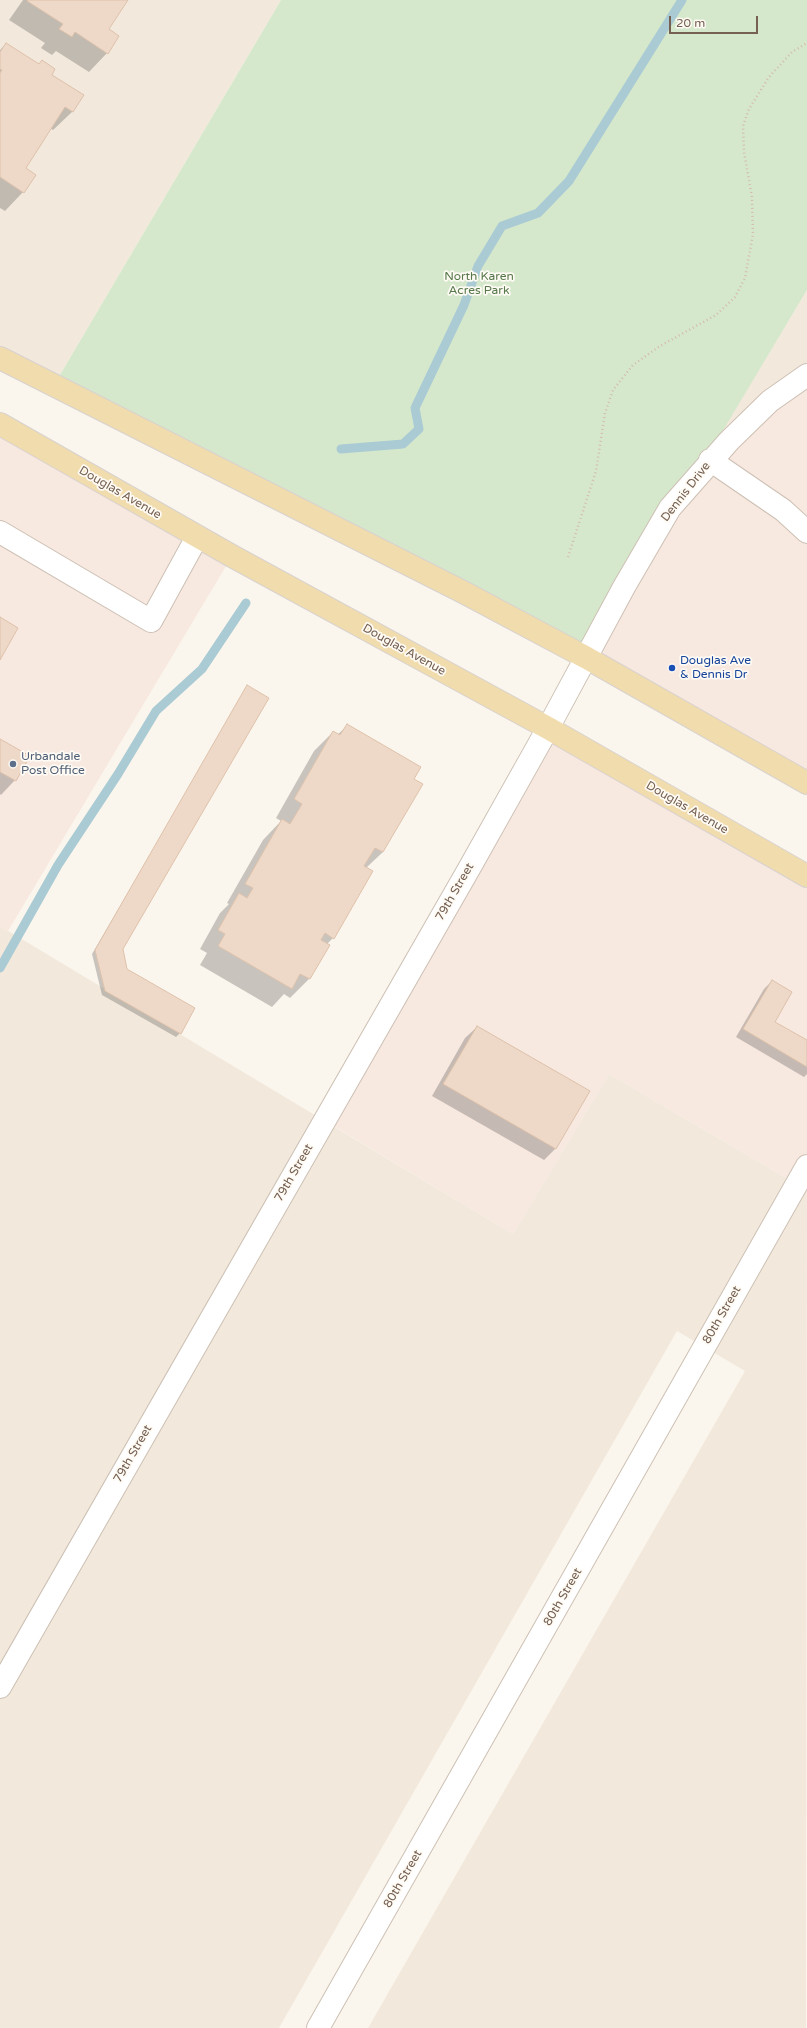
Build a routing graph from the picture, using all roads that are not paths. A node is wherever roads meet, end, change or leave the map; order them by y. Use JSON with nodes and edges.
{"nodes":[{"id":1,"x":0,"y":358,"type":"edge"},
{"id":2,"x":807,"y":374,"type":"edge"},
{"id":3,"x":0,"y":424,"type":"edge"},
{"id":4,"x":710,"y":460,"type":"junction"},
{"id":5,"x":0,"y":532,"type":"edge"},
{"id":6,"x":807,"y":532,"type":"edge"},
{"id":7,"x":197,"y":537,"type":"junction"},
{"id":8,"x":587,"y":658,"type":"junction"},
{"id":9,"x":548,"y":728,"type":"junction"},
{"id":10,"x":807,"y":784,"type":"edge"},
{"id":11,"x":807,"y":876,"type":"edge"},
{"id":12,"x":807,"y":1166,"type":"edge"},
{"id":13,"x":0,"y":1687,"type":"edge"},
{"id":14,"x":318,"y":2028,"type":"edge"}],
"edges":[{"from":1,"to":8,"type":"main road"},
{"from":2,"to":4,"type":"street","name":"Dennis Drive"},
{"from":3,"to":7,"type":"main road","name":"Douglas Avenue"},
{"from":4,"to":6,"type":"street"},
{"from":4,"to":8,"type":"street","name":"Dennis Drive"},
{"from":5,"to":7,"type":"street"},
{"from":7,"to":9,"type":"main road","name":"Douglas Avenue"},
{"from":8,"to":9,"type":"street","name":"79th Street"},
{"from":8,"to":10,"type":"main road"},
{"from":9,"to":11,"type":"main road","name":"Douglas Avenue"},
{"from":9,"to":13,"type":"street","name":"79th Street"},
{"from":12,"to":14,"type":"street","name":"80th Street"}]}
